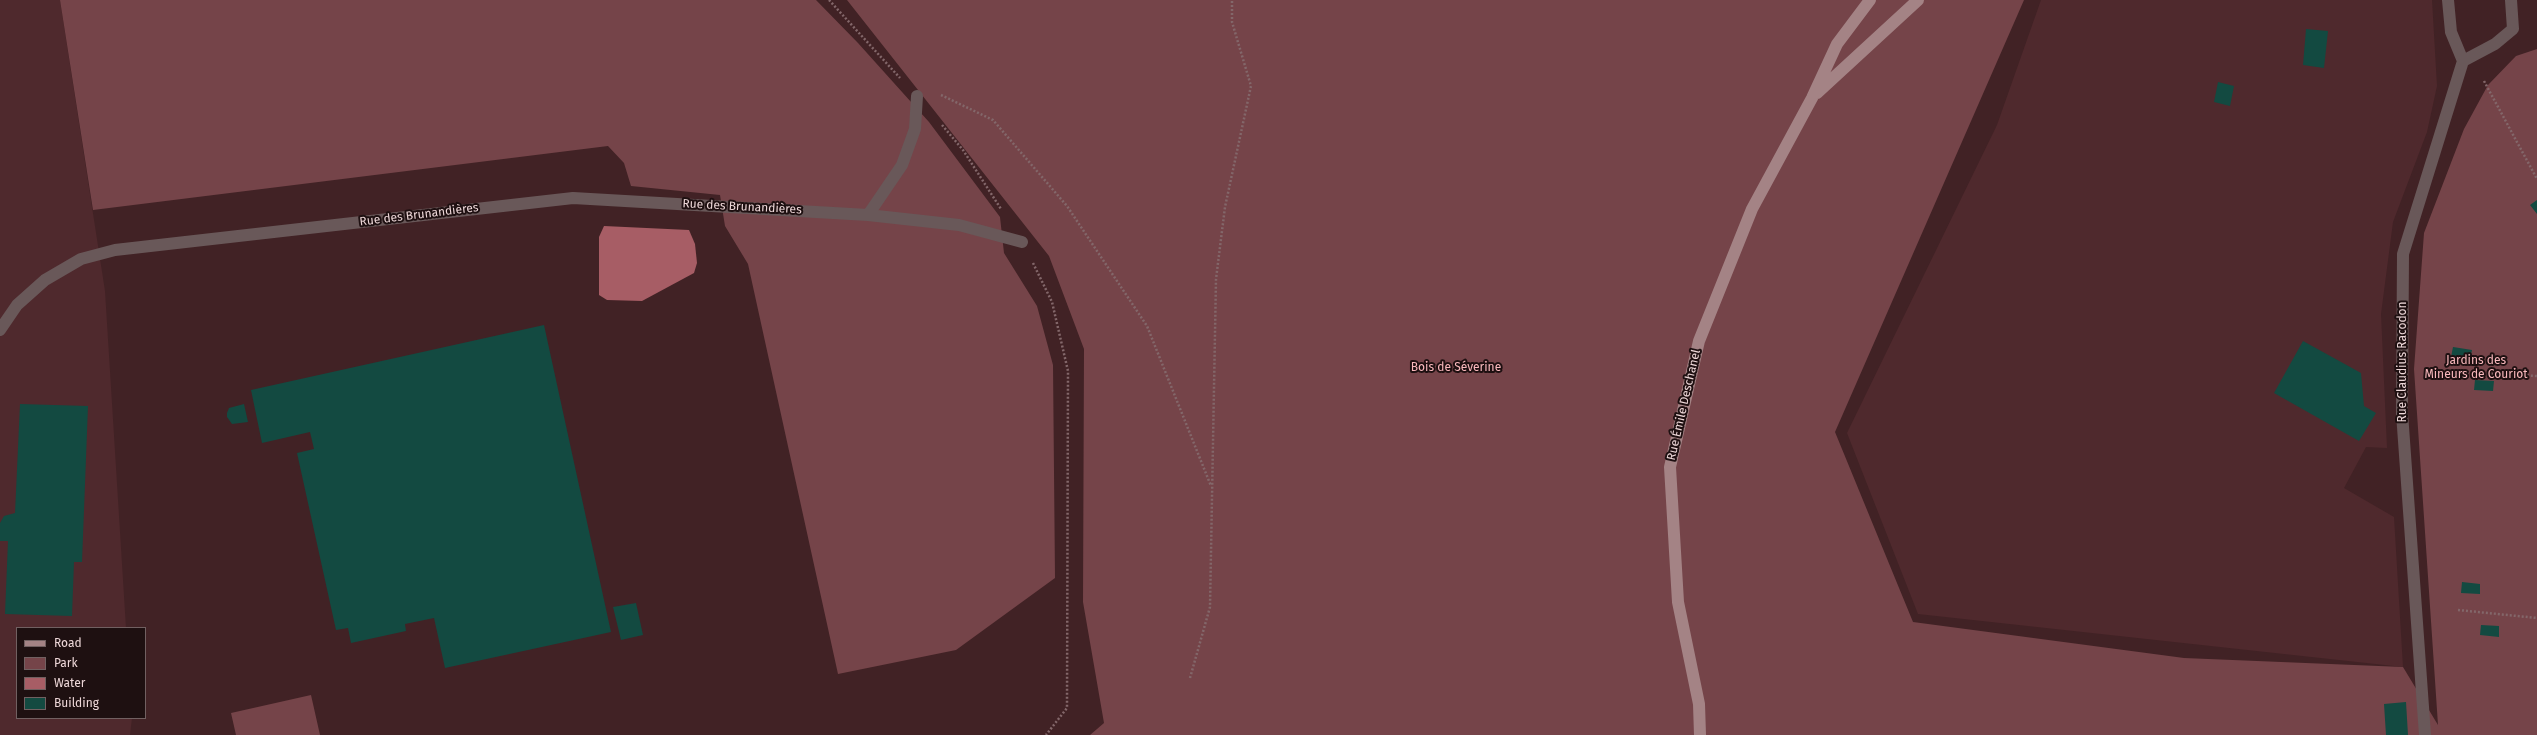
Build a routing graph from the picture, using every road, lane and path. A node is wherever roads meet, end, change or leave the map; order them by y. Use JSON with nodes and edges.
{"nodes":[{"id":1,"x":1232,"y":0,"type":"edge"},
{"id":2,"x":1870,"y":0,"type":"edge"},
{"id":3,"x":1918,"y":0,"type":"edge"},
{"id":4,"x":2448,"y":0,"type":"edge"},
{"id":5,"x":2511,"y":0,"type":"edge"},
{"id":6,"x":2463,"y":61,"type":"junction"},
{"id":7,"x":896,"y":73,"type":"dead end"},
{"id":8,"x":903,"y":76,"type":"dead end"},
{"id":9,"x":937,"y":93,"type":"dead end"},
{"id":10,"x":917,"y":96,"type":"dead end"},
{"id":11,"x":1812,"y":98,"type":"junction"},
{"id":12,"x":2537,"y":179,"type":"edge"},
{"id":13,"x":868,"y":215,"type":"junction"},
{"id":14,"x":1022,"y":242,"type":"joint"},
{"id":15,"x":0,"y":330,"type":"edge"},
{"id":16,"x":2447,"y":371,"type":"dead end"},
{"id":17,"x":2537,"y":376,"type":"edge"},
{"id":18,"x":1212,"y":488,"type":"junction"},
{"id":19,"x":2458,"y":610,"type":"dead end"},
{"id":20,"x":2537,"y":618,"type":"edge"},
{"id":21,"x":1190,"y":678,"type":"dead end"},
{"id":22,"x":1046,"y":735,"type":"edge"},
{"id":23,"x":1700,"y":735,"type":"edge"},
{"id":24,"x":2425,"y":735,"type":"edge"}],
"edges":[{"from":1,"to":18,"type":"path"},
{"from":2,"to":11,"type":"main road","name":"Rue Émile Deschanel"},
{"from":3,"to":11,"type":"main road","name":"Rue Émile Deschanel"},
{"from":4,"to":6,"type":"street"},
{"from":5,"to":6,"type":"street"},
{"from":6,"to":12,"type":"path"},
{"from":6,"to":24,"type":"street","name":"Rue Claudius Racodon"},
{"from":7,"to":8,"type":"path"},
{"from":9,"to":18,"type":"path"},
{"from":10,"to":13,"type":"street"},
{"from":11,"to":23,"type":"main road","name":"Rue Émile Deschanel"},
{"from":13,"to":14,"type":"street","name":"Rue des Brunandières"},
{"from":13,"to":15,"type":"street","name":"Rue des Brunandières"},
{"from":14,"to":22,"type":"path"},
{"from":16,"to":17,"type":"path"},
{"from":18,"to":21,"type":"path"},
{"from":19,"to":20,"type":"path"}]}
